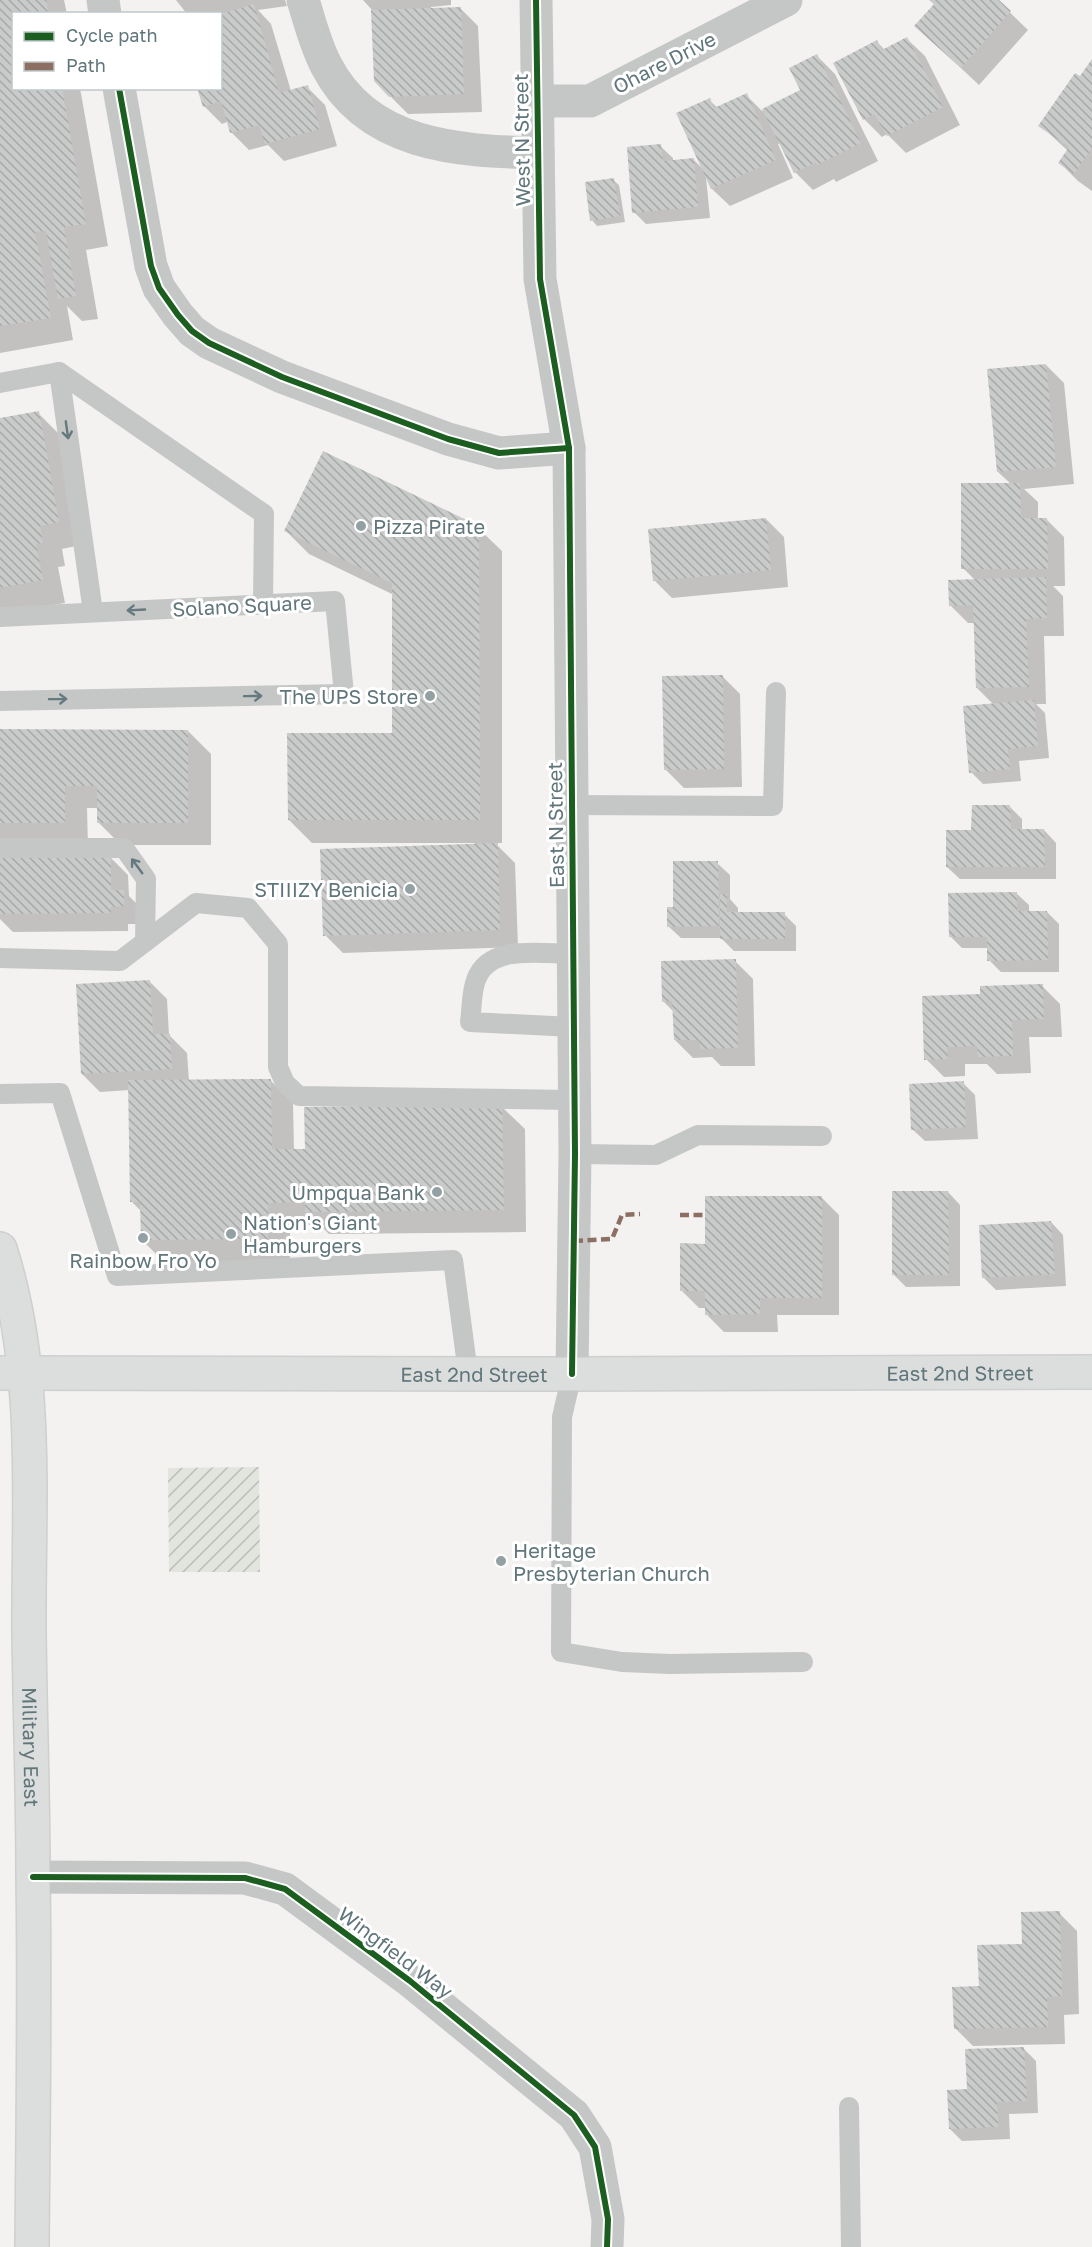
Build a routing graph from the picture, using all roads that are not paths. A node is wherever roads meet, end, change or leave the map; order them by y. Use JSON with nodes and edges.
{"nodes":[{"id":1,"x":303,"y":0,"type":"edge"},
{"id":2,"x":536,"y":0,"type":"edge"},
{"id":3,"x":786,"y":0,"type":"edge"},
{"id":4,"x":119,"y":90,"type":"edge"},
{"id":5,"x":536,"y":101,"type":"junction"},
{"id":6,"x":538,"y":153,"type":"junction"},
{"id":7,"x":540,"y":279,"type":"joint"},
{"id":8,"x":59,"y":372,"type":"junction"},
{"id":9,"x":0,"y":383,"type":"edge"},
{"id":10,"x":569,"y":448,"type":"junction"},
{"id":11,"x":263,"y":604,"type":"junction"},
{"id":12,"x":93,"y":612,"type":"junction"},
{"id":13,"x":0,"y":617,"type":"edge"},
{"id":14,"x":776,"y":692,"type":"dead end"},
{"id":15,"x":0,"y":700,"type":"edge"},
{"id":16,"x":571,"y":805,"type":"junction"},
{"id":17,"x":0,"y":848,"type":"edge"},
{"id":18,"x":145,"y":942,"type":"junction"},
{"id":19,"x":573,"y":954,"type":"junction"},
{"id":20,"x":0,"y":958,"type":"edge"},
{"id":21,"x":573,"y":1027,"type":"junction"},
{"id":22,"x":0,"y":1094,"type":"edge"},
{"id":23,"x":574,"y":1100,"type":"junction"},
{"id":24,"x":822,"y":1136,"type":"dead end"},
{"id":25,"x":575,"y":1154,"type":"junction"},
{"id":26,"x":0,"y":1249,"type":"edge"},
{"id":27,"x":1092,"y":1372,"type":"edge"},
{"id":28,"x":13,"y":1373,"type":"edge"},
{"id":29,"x":468,"y":1373,"type":"junction"},
{"id":30,"x":572,"y":1374,"type":"junction"},
{"id":31,"x":803,"y":1662,"type":"dead end"},
{"id":32,"x":33,"y":1877,"type":"junction"},
{"id":33,"x":849,"y":2107,"type":"dead end"},
{"id":34,"x":32,"y":2247,"type":"edge"},
{"id":35,"x":607,"y":2247,"type":"edge"},
{"id":36,"x":851,"y":2247,"type":"edge"}],
"edges":[{"from":1,"to":6,"type":"street"},
{"from":2,"to":5,"type":"street","name":"West N Street"},
{"from":3,"to":5,"type":"street","name":"Ohare Drive"},
{"from":4,"to":10,"type":"street"},
{"from":5,"to":6,"type":"street","name":"West N Street"},
{"from":6,"to":7,"type":"street","name":"West N Street"},
{"from":7,"to":10,"type":"street","name":"East N Street"},
{"from":8,"to":9,"type":"lane"},
{"from":8,"to":11,"type":"lane"},
{"from":8,"to":12,"type":"lane","one_way":true},
{"from":10,"to":16,"type":"street","name":"East N Street"},
{"from":11,"to":12,"type":"lane","name":"Solano Square","one_way":true},
{"from":15,"to":11,"type":"lane","name":"Solano Square","one_way":true},
{"from":12,"to":13,"type":"lane","name":"Solano Square"},
{"from":14,"to":16,"type":"lane"},
{"from":16,"to":19,"type":"street","name":"East N Street"},
{"from":18,"to":17,"type":"lane","one_way":true},
{"from":18,"to":20,"type":"lane"},
{"from":18,"to":23,"type":"lane"},
{"from":19,"to":21,"type":"street","name":"East N Street"},
{"from":19,"to":21,"type":"lane"},
{"from":21,"to":23,"type":"street","name":"East N Street"},
{"from":22,"to":29,"type":"lane"},
{"from":23,"to":25,"type":"street","name":"East N Street"},
{"from":24,"to":25,"type":"lane"},
{"from":25,"to":30,"type":"street","name":"East N Street"},
{"from":26,"to":28,"type":"main road","name":"Military East"},
{"from":27,"to":30,"type":"main road","name":"East 2nd Street"},
{"from":28,"to":29,"type":"main road","name":"East 2nd Street"},
{"from":28,"to":32,"type":"main road","name":"Military East"},
{"from":29,"to":30,"type":"main road","name":"East 2nd Street"},
{"from":30,"to":31,"type":"lane"},
{"from":32,"to":34,"type":"main road","name":"Military East"},
{"from":32,"to":35,"type":"street","name":"Wingfield Way"},
{"from":33,"to":36,"type":"lane"}]}
